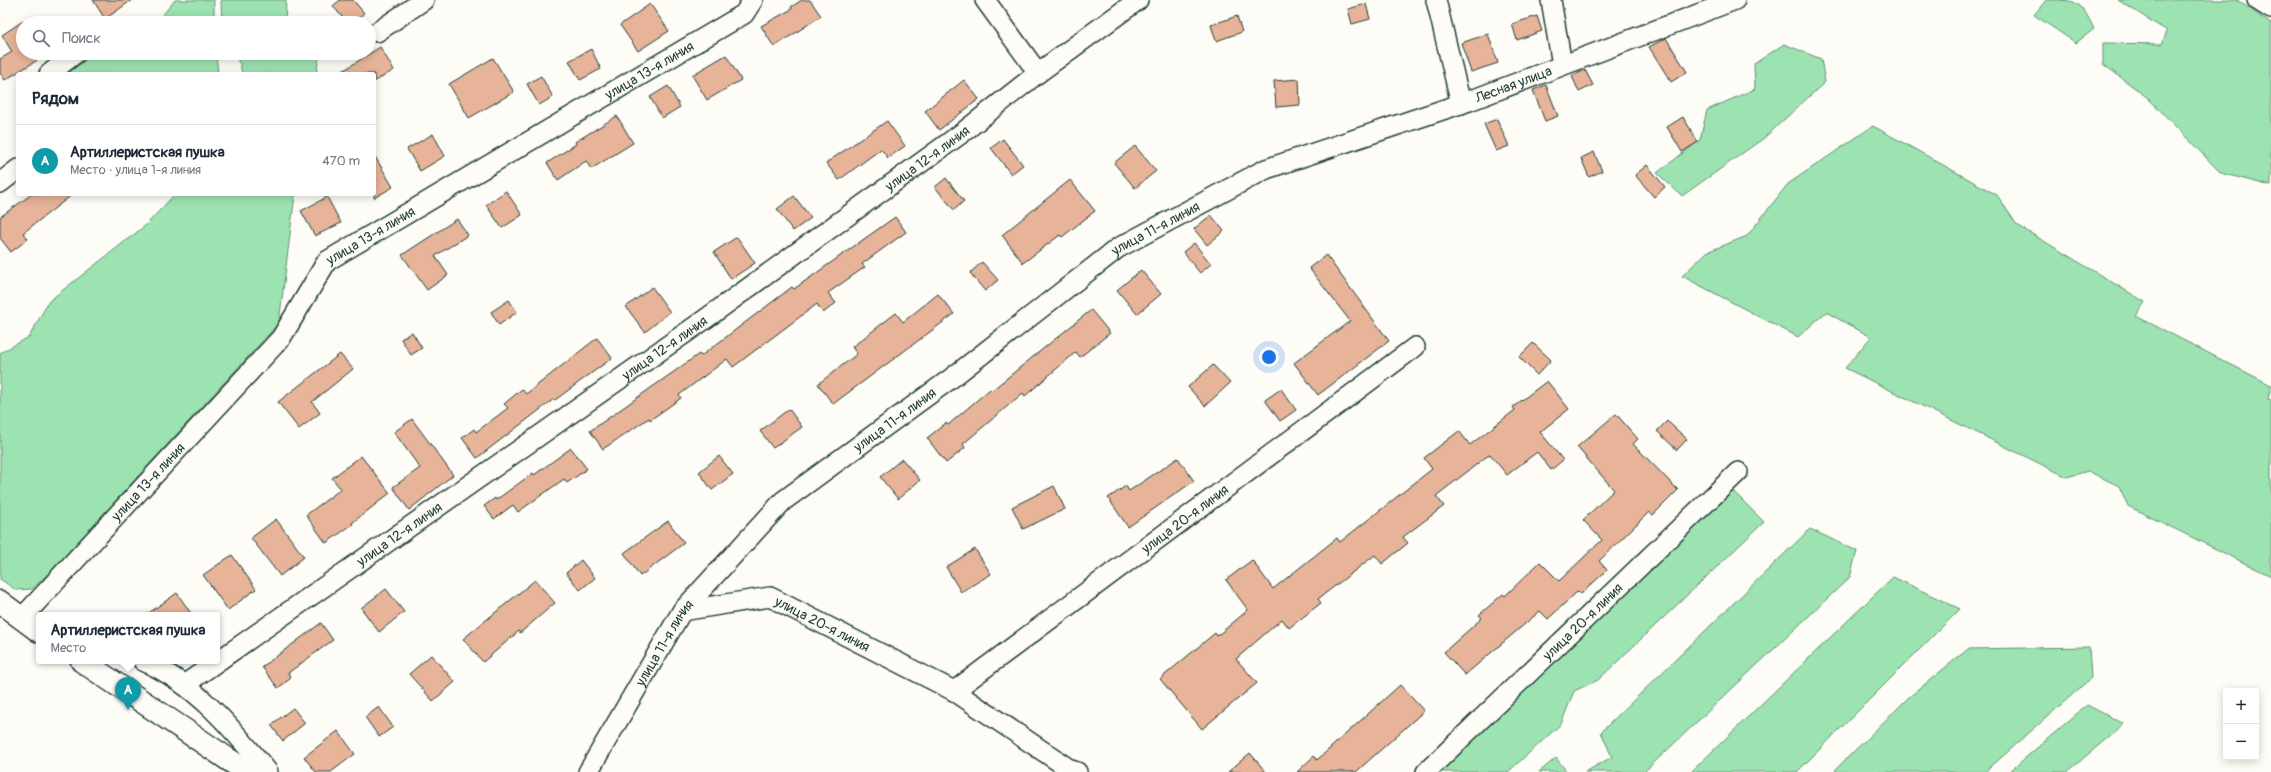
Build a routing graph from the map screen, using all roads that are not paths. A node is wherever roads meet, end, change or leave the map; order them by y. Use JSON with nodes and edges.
{"nodes":[{"id":1,"x":424,"y":0,"type":"edge"},
{"id":2,"x":753,"y":0,"type":"edge"},
{"id":3,"x":985,"y":0,"type":"edge"},
{"id":4,"x":1138,"y":0,"type":"edge"},
{"id":5,"x":1436,"y":0,"type":"edge"},
{"id":6,"x":1551,"y":0,"type":"edge"},
{"id":7,"x":1735,"y":0,"type":"edge"},
{"id":8,"x":2257,"y":0,"type":"edge"},
{"id":9,"x":2271,"y":9,"type":"edge"},
{"id":10,"x":377,"y":32,"type":"dead end"},
{"id":11,"x":67,"y":60,"type":"edge"},
{"id":12,"x":1562,"y":65,"type":"junction"},
{"id":13,"x":52,"y":72,"type":"edge"},
{"id":14,"x":1038,"y":73,"type":"junction"},
{"id":15,"x":1461,"y":104,"type":"junction"},
{"id":16,"x":1289,"y":161,"type":"joint"},
{"id":17,"x":16,"y":171,"type":"edge"},
{"id":18,"x":0,"y":184,"type":"edge"},
{"id":19,"x":1415,"y":347,"type":"dead end"},
{"id":20,"x":1738,"y":472,"type":"dead end"},
{"id":21,"x":0,"y":602,"type":"edge"},
{"id":22,"x":682,"y":611,"type":"junction"},
{"id":23,"x":21,"y":619,"type":"junction"},
{"id":24,"x":36,"y":630,"type":"edge"},
{"id":25,"x":220,"y":660,"type":"edge"},
{"id":26,"x":86,"y":664,"type":"edge"},
{"id":27,"x":148,"y":664,"type":"edge"},
{"id":28,"x":214,"y":664,"type":"edge"},
{"id":29,"x":184,"y":685,"type":"junction"},
{"id":30,"x":954,"y":691,"type":"junction"},
{"id":31,"x":247,"y":772,"type":"edge"},
{"id":32,"x":268,"y":772,"type":"edge"},
{"id":33,"x":588,"y":772,"type":"edge"},
{"id":34,"x":1077,"y":772,"type":"edge"},
{"id":35,"x":1426,"y":772,"type":"edge"}],
"edges":[{"from":1,"to":10,"type":"street"},
{"from":2,"to":23,"type":"street","name":"улица 13-я линия"},
{"from":3,"to":14,"type":"street"},
{"from":4,"to":14,"type":"street","name":"улица 12-я линия"},
{"from":5,"to":15,"type":"street"},
{"from":6,"to":12,"type":"street"},
{"from":7,"to":12,"type":"street","name":"Лесная улица"},
{"from":8,"to":9,"type":"street"},
{"from":11,"to":13,"type":"street"},
{"from":12,"to":15,"type":"street","name":"Лесная улица"},
{"from":14,"to":25,"type":"street","name":"улица 12-я линия"},
{"from":15,"to":16,"type":"street","name":"Лесная улица"},
{"from":16,"to":22,"type":"street","name":"улица 11-я линия"},
{"from":17,"to":18,"type":"street"},
{"from":19,"to":30,"type":"street","name":"улица 20-я линия"},
{"from":20,"to":35,"type":"street","name":"улица 20-я линия"},
{"from":21,"to":23,"type":"street"},
{"from":22,"to":30,"type":"street","name":"улица 20-я линия"},
{"from":22,"to":33,"type":"street","name":"улица 11-я линия"},
{"from":23,"to":24,"type":"street"},
{"from":26,"to":31,"type":"street"},
{"from":27,"to":29,"type":"street"},
{"from":28,"to":29,"type":"street","name":"улица 12-я линия"},
{"from":29,"to":32,"type":"street"},
{"from":30,"to":34,"type":"street","name":"улица 20-я линия"}]}
